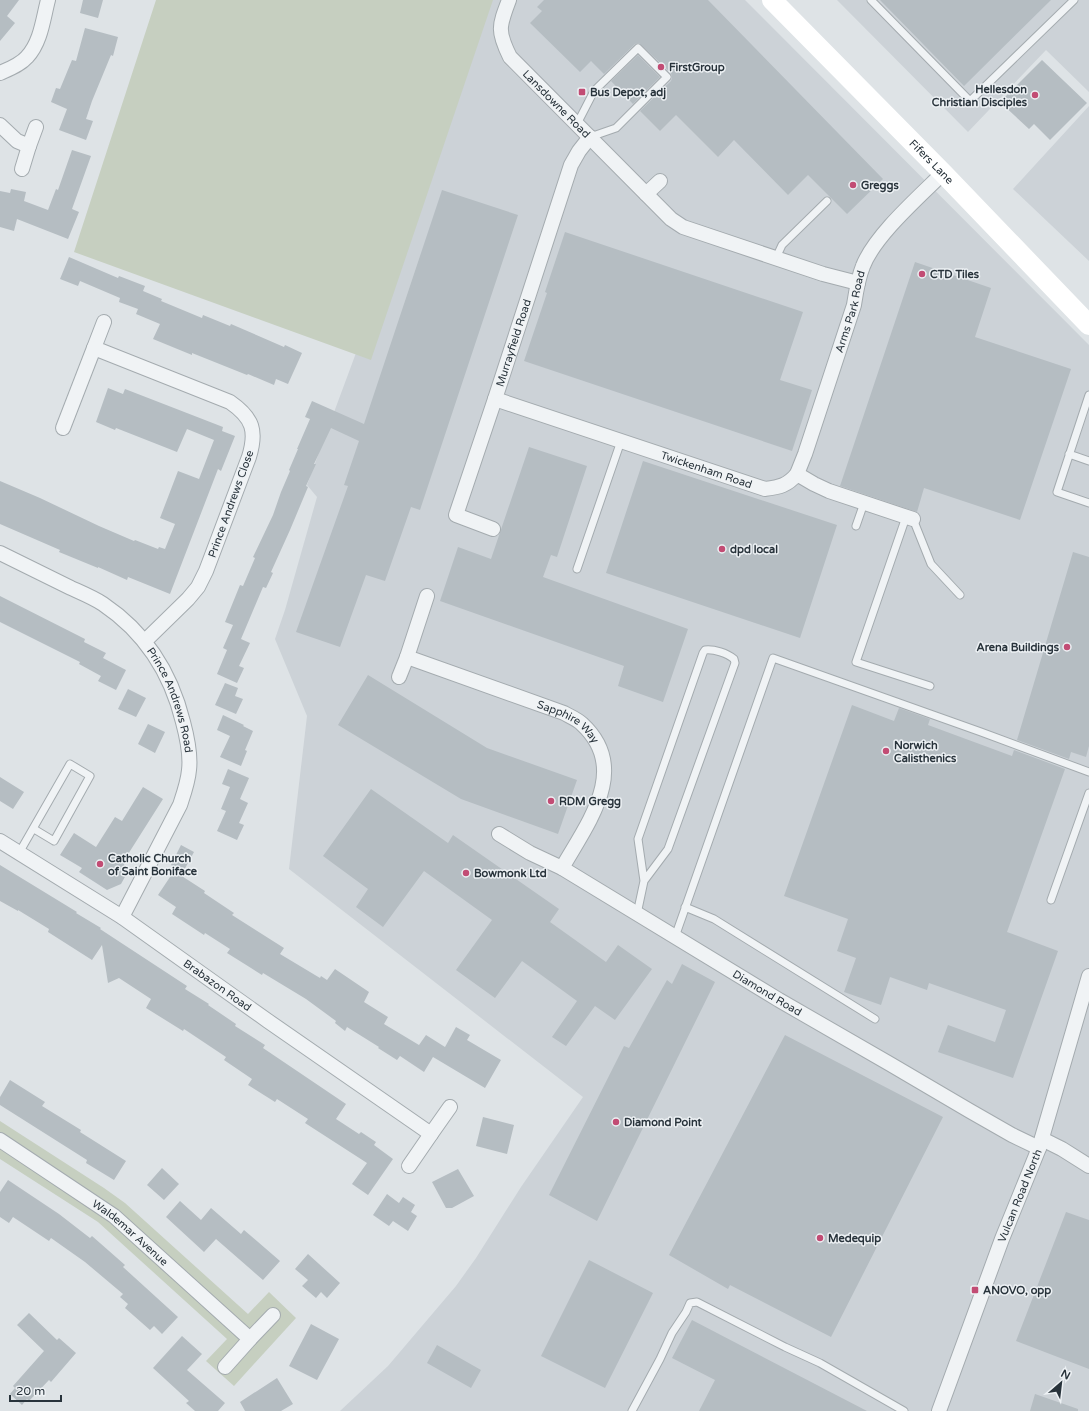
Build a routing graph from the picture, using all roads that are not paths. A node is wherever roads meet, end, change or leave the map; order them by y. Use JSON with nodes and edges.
{"nodes":[{"id":1,"x":48,"y":0,"type":"edge"},
{"id":2,"x":509,"y":0,"type":"edge"},
{"id":3,"x":772,"y":0,"type":"edge"},
{"id":4,"x":871,"y":0,"type":"edge"},
{"id":5,"x":1074,"y":0,"type":"edge"},
{"id":6,"x":0,"y":73,"type":"edge"},
{"id":7,"x":577,"y":124,"type":"junction"},
{"id":8,"x":0,"y":125,"type":"edge"},
{"id":9,"x":36,"y":127,"type":"dead end"},
{"id":10,"x":590,"y":137,"type":"junction"},
{"id":11,"x":29,"y":146,"type":"junction"},
{"id":12,"x":22,"y":169,"type":"dead end"},
{"id":13,"x":943,"y":173,"type":"junction"},
{"id":14,"x":660,"y":181,"type":"dead end"},
{"id":15,"x":646,"y":194,"type":"junction"},
{"id":16,"x":827,"y":201,"type":"dead end"},
{"id":17,"x":776,"y":258,"type":"junction"},
{"id":18,"x":858,"y":283,"type":"junction"},
{"id":19,"x":104,"y":322,"type":"dead end"},
{"id":20,"x":1089,"y":325,"type":"edge"},
{"id":21,"x":94,"y":348,"type":"junction"},
{"id":22,"x":1089,"y":395,"type":"edge"},
{"id":23,"x":495,"y":399,"type":"junction"},
{"id":24,"x":62,"y":428,"type":"dead end"},
{"id":25,"x":621,"y":441,"type":"junction"},
{"id":26,"x":1069,"y":454,"type":"junction"},
{"id":27,"x":1089,"y":461,"type":"edge"},
{"id":28,"x":797,"y":474,"type":"junction"},
{"id":29,"x":864,"y":503,"type":"junction"},
{"id":30,"x":1089,"y":503,"type":"edge"},
{"id":31,"x":909,"y":518,"type":"junction"},
{"id":32,"x":856,"y":526,"type":"dead end"},
{"id":33,"x":493,"y":529,"type":"dead end"},
{"id":34,"x":0,"y":553,"type":"edge"},
{"id":35,"x":577,"y":569,"type":"dead end"},
{"id":36,"x":960,"y":595,"type":"dead end"},
{"id":37,"x":427,"y":596,"type":"dead end"},
{"id":38,"x":145,"y":641,"type":"junction"},
{"id":39,"x":407,"y":657,"type":"junction"},
{"id":40,"x":399,"y":677,"type":"dead end"},
{"id":41,"x":930,"y":686,"type":"dead end"},
{"id":42,"x":1089,"y":772,"type":"edge"},
{"id":43,"x":1089,"y":793,"type":"edge"},
{"id":44,"x":34,"y":829,"type":"junction"},
{"id":45,"x":499,"y":834,"type":"dead end"},
{"id":46,"x":0,"y":842,"type":"edge"},
{"id":47,"x":19,"y":853,"type":"junction"},
{"id":48,"x":562,"y":868,"type":"junction"},
{"id":49,"x":644,"y":881,"type":"junction"},
{"id":50,"x":1051,"y":900,"type":"dead end"},
{"id":51,"x":685,"y":907,"type":"junction"},
{"id":52,"x":637,"y":914,"type":"junction"},
{"id":53,"x":122,"y":917,"type":"junction"},
{"id":54,"x":675,"y":937,"type":"junction"},
{"id":55,"x":1089,"y":976,"type":"edge"},
{"id":56,"x":875,"y":1019,"type":"dead end"},
{"id":57,"x":450,"y":1107,"type":"dead end"},
{"id":58,"x":431,"y":1134,"type":"junction"},
{"id":59,"x":0,"y":1140,"type":"edge"},
{"id":60,"x":1040,"y":1143,"type":"junction"},
{"id":61,"x":409,"y":1166,"type":"dead end"},
{"id":62,"x":1089,"y":1166,"type":"edge"},
{"id":63,"x":273,"y":1315,"type":"dead end"},
{"id":64,"x":250,"y":1339,"type":"junction"},
{"id":65,"x":225,"y":1367,"type":"dead end"},
{"id":66,"x":632,"y":1411,"type":"edge"},
{"id":67,"x":904,"y":1411,"type":"edge"},
{"id":68,"x":939,"y":1411,"type":"edge"}],
"edges":[{"from":1,"to":6,"type":"street"},
{"from":2,"to":7,"type":"street","name":"Lansdowne Road"},
{"from":3,"to":13,"type":"street","name":"Fifers Lane"},
{"from":4,"to":5,"type":"lane"},
{"from":7,"to":10,"type":"street","name":"Lansdowne Road"},
{"from":7,"to":10,"type":"lane"},
{"from":8,"to":11,"type":"street"},
{"from":9,"to":11,"type":"street"},
{"from":10,"to":15,"type":"street","name":"Lansdowne Road"},
{"from":10,"to":23,"type":"street","name":"Murrayfield Road"},
{"from":11,"to":12,"type":"street"},
{"from":13,"to":18,"type":"street","name":"Arms Park Road"},
{"from":13,"to":20,"type":"street","name":"Fifers Lane"},
{"from":14,"to":15,"type":"street"},
{"from":15,"to":17,"type":"street","name":"Lansdowne Road"},
{"from":16,"to":17,"type":"lane"},
{"from":17,"to":18,"type":"street","name":"Lansdowne Road"},
{"from":18,"to":28,"type":"street","name":"Arms Park Road"},
{"from":19,"to":21,"type":"street"},
{"from":21,"to":24,"type":"street"},
{"from":21,"to":38,"type":"street","name":"Prince Andrews Close"},
{"from":22,"to":26,"type":"lane"},
{"from":23,"to":25,"type":"street","name":"Twickenham Road"},
{"from":23,"to":33,"type":"street","name":"Murrayfield Road"},
{"from":25,"to":28,"type":"street","name":"Twickenham Road"},
{"from":25,"to":35,"type":"lane"},
{"from":26,"to":27,"type":"lane"},
{"from":26,"to":30,"type":"lane"},
{"from":28,"to":29,"type":"street"},
{"from":29,"to":31,"type":"street"},
{"from":29,"to":32,"type":"lane"},
{"from":31,"to":36,"type":"lane"},
{"from":31,"to":41,"type":"lane"},
{"from":34,"to":38,"type":"street","name":"Prince Andrews Road"},
{"from":37,"to":39,"type":"street"},
{"from":38,"to":53,"type":"street","name":"Prince Andrews Road"},
{"from":39,"to":40,"type":"street"},
{"from":39,"to":48,"type":"street","name":"Sapphire Way"},
{"from":42,"to":51,"type":"lane"},
{"from":43,"to":50,"type":"lane"},
{"from":44,"to":44,"type":"lane"},
{"from":44,"to":47,"type":"lane"},
{"from":45,"to":48,"type":"street","name":"Diamond Road"},
{"from":46,"to":47,"type":"street","name":"Brabazon Road"},
{"from":47,"to":53,"type":"street","name":"Brabazon Road"},
{"from":48,"to":52,"type":"street","name":"Diamond Road"},
{"from":49,"to":49,"type":"lane"},
{"from":49,"to":52,"type":"lane"},
{"from":51,"to":54,"type":"lane"},
{"from":51,"to":56,"type":"lane"},
{"from":52,"to":54,"type":"street","name":"Diamond Road"},
{"from":53,"to":58,"type":"street","name":"Brabazon Road"},
{"from":54,"to":60,"type":"street","name":"Diamond Road"},
{"from":55,"to":60,"type":"street","name":"Vulcan Road North"},
{"from":57,"to":58,"type":"street"},
{"from":58,"to":61,"type":"street"},
{"from":59,"to":64,"type":"street","name":"Waldemar Avenue"},
{"from":60,"to":62,"type":"street","name":"Diamond Road"},
{"from":60,"to":68,"type":"street","name":"Vulcan Road North"},
{"from":63,"to":64,"type":"street"},
{"from":64,"to":65,"type":"street"},
{"from":66,"to":67,"type":"lane"}]}
